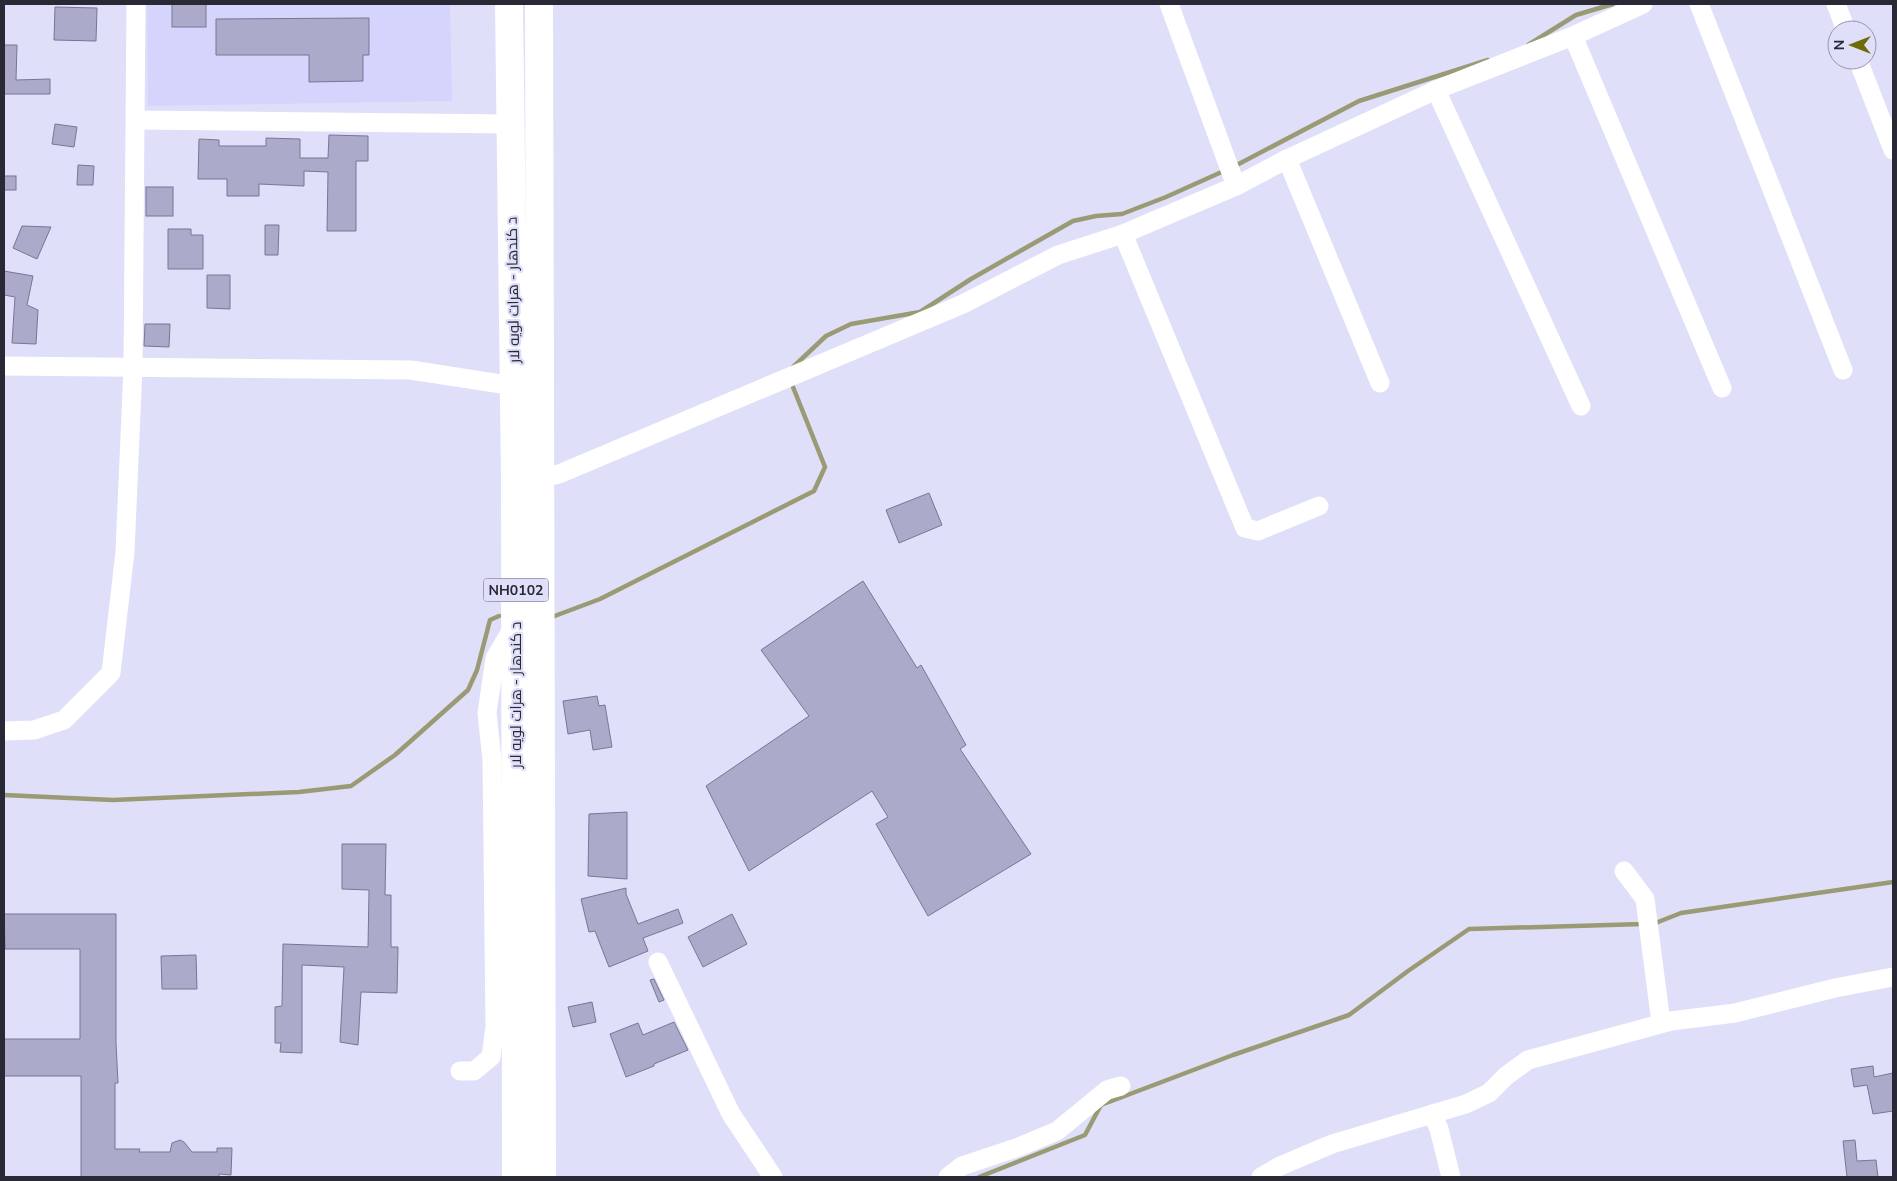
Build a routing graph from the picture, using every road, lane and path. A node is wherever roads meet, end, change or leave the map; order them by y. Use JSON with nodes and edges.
{"nodes":[{"id":1,"x":136,"y":4,"type":"edge"},
{"id":2,"x":1169,"y":4,"type":"edge"},
{"id":3,"x":1642,"y":4,"type":"edge"},
{"id":4,"x":1699,"y":4,"type":"edge"},
{"id":5,"x":1836,"y":4,"type":"edge"},
{"id":6,"x":539,"y":16,"type":"edge"},
{"id":7,"x":509,"y":17,"type":"edge"},
{"id":8,"x":1842,"y":20,"type":"edge"},
{"id":9,"x":1573,"y":36,"type":"junction"},
{"id":10,"x":1862,"y":70,"type":"edge"},
{"id":11,"x":1436,"y":90,"type":"junction"},
{"id":12,"x":135,"y":120,"type":"junction"},
{"id":13,"x":510,"y":124,"type":"junction"},
{"id":14,"x":1893,"y":150,"type":"edge"},
{"id":15,"x":1287,"y":159,"type":"junction"},
{"id":16,"x":1232,"y":176,"type":"junction"},
{"id":17,"x":1123,"y":234,"type":"junction"},
{"id":18,"x":4,"y":366,"type":"edge"},
{"id":19,"x":134,"y":367,"type":"junction"},
{"id":20,"x":1843,"y":370,"type":"dead end"},
{"id":21,"x":1380,"y":383,"type":"dead end"},
{"id":22,"x":514,"y":386,"type":"junction"},
{"id":23,"x":1722,"y":388,"type":"dead end"},
{"id":24,"x":1580,"y":406,"type":"dead end"},
{"id":25,"x":527,"y":478,"type":"junction"},
{"id":26,"x":1319,"y":506,"type":"dead end"},
{"id":27,"x":516,"y":623,"type":"junction"},
{"id":28,"x":4,"y":731,"type":"edge"},
{"id":29,"x":1624,"y":871,"type":"dead end"},
{"id":30,"x":658,"y":962,"type":"dead end"},
{"id":31,"x":1893,"y":977,"type":"edge"},
{"id":32,"x":1661,"y":1023,"type":"junction"},
{"id":33,"x":529,"y":1066,"type":"junction"},
{"id":34,"x":460,"y":1071,"type":"dead end"},
{"id":35,"x":1121,"y":1086,"type":"dead end"},
{"id":36,"x":1435,"y":1120,"type":"junction"},
{"id":37,"x":516,"y":1177,"type":"edge"},
{"id":38,"x":542,"y":1177,"type":"edge"},
{"id":39,"x":774,"y":1177,"type":"edge"},
{"id":40,"x":948,"y":1177,"type":"edge"},
{"id":41,"x":1261,"y":1177,"type":"edge"},
{"id":42,"x":1451,"y":1177,"type":"edge"}],
"edges":[{"from":1,"to":12,"type":"street"},
{"from":2,"to":16,"type":"street"},
{"from":3,"to":9,"type":"street"},
{"from":4,"to":20,"type":"street"},
{"from":5,"to":8,"type":"street"},
{"from":6,"to":7,"type":"highway"},
{"from":6,"to":25,"type":"highway","name":"د کندهار - هرات لويه لار","number":"NH0102"},
{"from":7,"to":13,"type":"highway","name":"د کندهار - هرات لويه لار","number":"NH0102"},
{"from":9,"to":11,"type":"street"},
{"from":9,"to":23,"type":"street"},
{"from":10,"to":14,"type":"street"},
{"from":11,"to":15,"type":"street"},
{"from":11,"to":24,"type":"street"},
{"from":12,"to":13,"type":"street"},
{"from":12,"to":19,"type":"street"},
{"from":13,"to":22,"type":"highway","name":"د کندهار - هرات لويه لار","number":"NH0102"},
{"from":15,"to":16,"type":"street"},
{"from":15,"to":21,"type":"street"},
{"from":16,"to":17,"type":"street"},
{"from":17,"to":25,"type":"street"},
{"from":17,"to":26,"type":"street"},
{"from":18,"to":19,"type":"street"},
{"from":19,"to":22,"type":"street"},
{"from":19,"to":28,"type":"street"},
{"from":22,"to":25,"type":"highway","name":"د کندهار - هرات لويه لار","number":"NH0102"},
{"from":25,"to":27,"type":"highway","name":"د کندهار - هرات لويه لار","number":"NH0102"},
{"from":25,"to":33,"type":"highway","name":"د کندهار - هرات لويه لار","number":"NH0102"},
{"from":27,"to":33,"type":"highway","name":"د کندهار - هرات لويه لار","number":"NH0102"},
{"from":27,"to":34,"type":"street"},
{"from":29,"to":32,"type":"street"},
{"from":30,"to":39,"type":"street"},
{"from":31,"to":32,"type":"street"},
{"from":32,"to":36,"type":"street"},
{"from":33,"to":37,"type":"highway","name":"د کندهار - هرات لويه لار","number":"NH0102"},
{"from":33,"to":38,"type":"highway","name":"د کندهار - هرات لويه لار","number":"NH0102"},
{"from":35,"to":40,"type":"street"},
{"from":36,"to":41,"type":"street"},
{"from":36,"to":42,"type":"street"}]}
